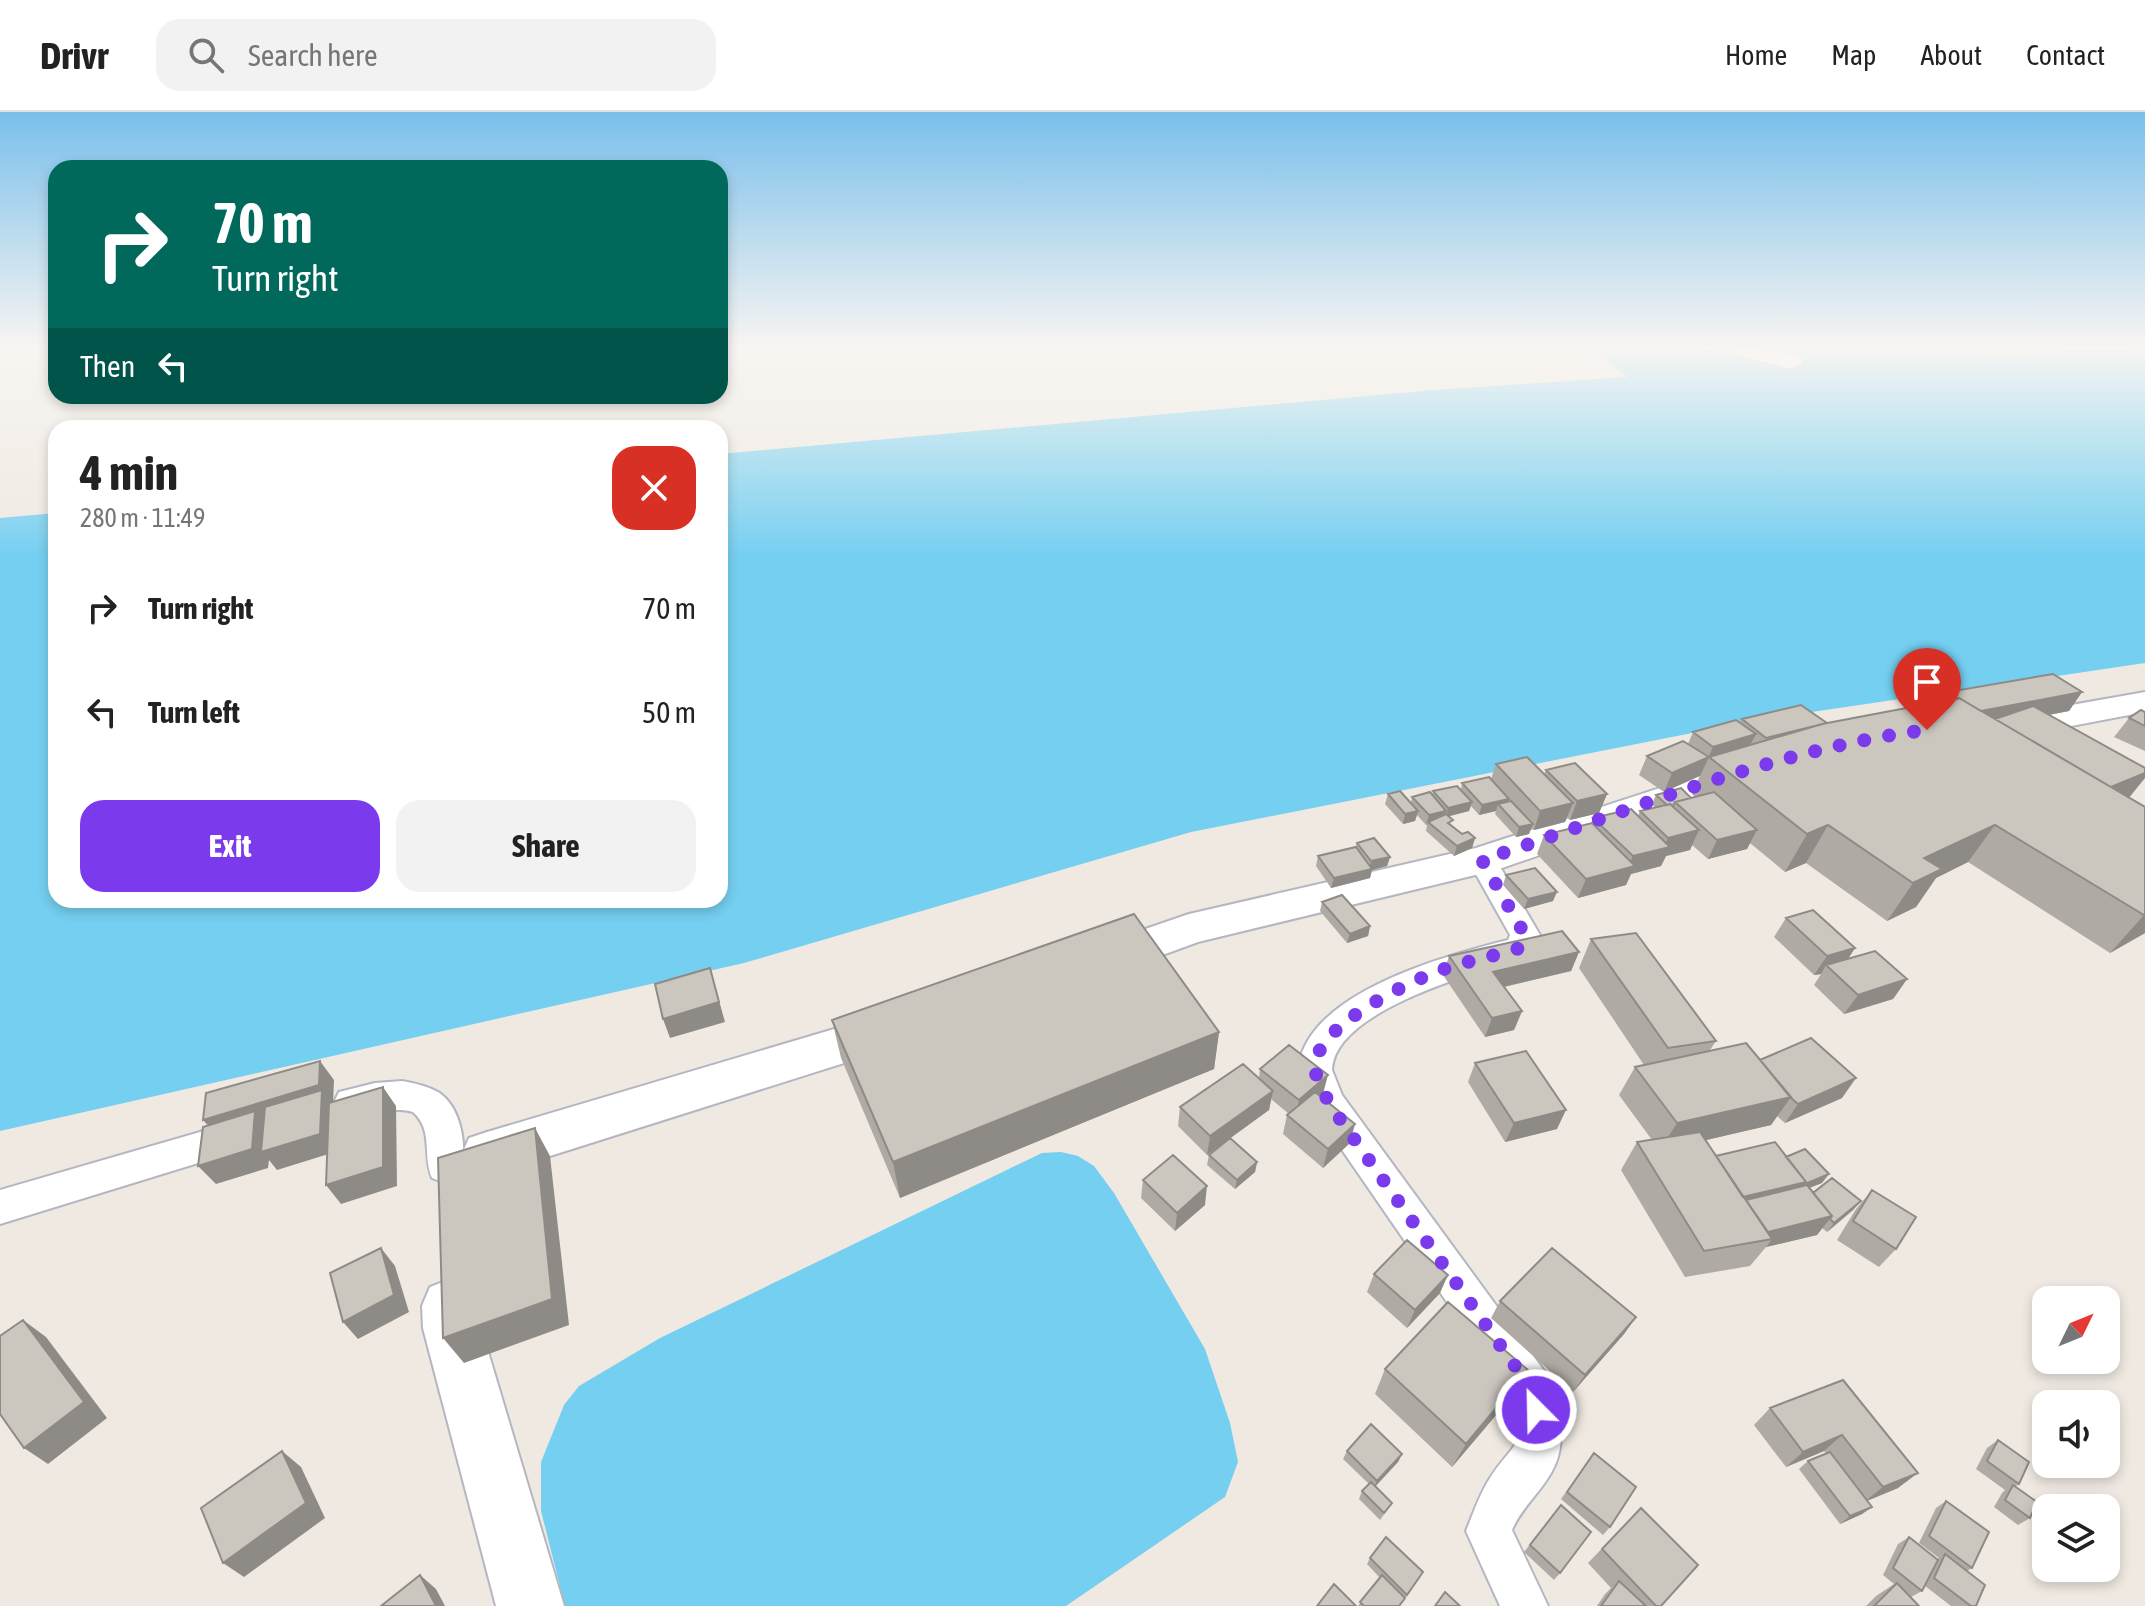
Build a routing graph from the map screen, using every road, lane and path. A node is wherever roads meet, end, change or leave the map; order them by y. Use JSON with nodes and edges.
{"nodes":[{"id":1,"x":2145,"y":702,"type":"edge"},
{"id":2,"x":1957,"y":733,"type":"edge"},
{"id":3,"x":1795,"y":758,"type":"edge"},
{"id":4,"x":1482,"y":860,"type":"junction"},
{"id":5,"x":1062,"y":975,"type":"edge"},
{"id":6,"x":925,"y":1019,"type":"edge"},
{"id":7,"x":323,"y":1110,"type":"edge"},
{"id":8,"x":262,"y":1129,"type":"edge"},
{"id":9,"x":444,"y":1186,"type":"joint"},
{"id":10,"x":0,"y":1207,"type":"edge"},
{"id":11,"x":448,"y":1266,"type":"edge"},
{"id":12,"x":530,"y":1606,"type":"edge"},
{"id":13,"x":1524,"y":1606,"type":"edge"}],
"edges":[{"from":1,"to":2,"type":"street"},
{"from":3,"to":4,"type":"street"},
{"from":4,"to":5,"type":"street"},
{"from":4,"to":13,"type":"street"},
{"from":6,"to":9,"type":"street"},
{"from":7,"to":9,"type":"street"},
{"from":8,"to":10,"type":"street"},
{"from":11,"to":12,"type":"street"}]}
